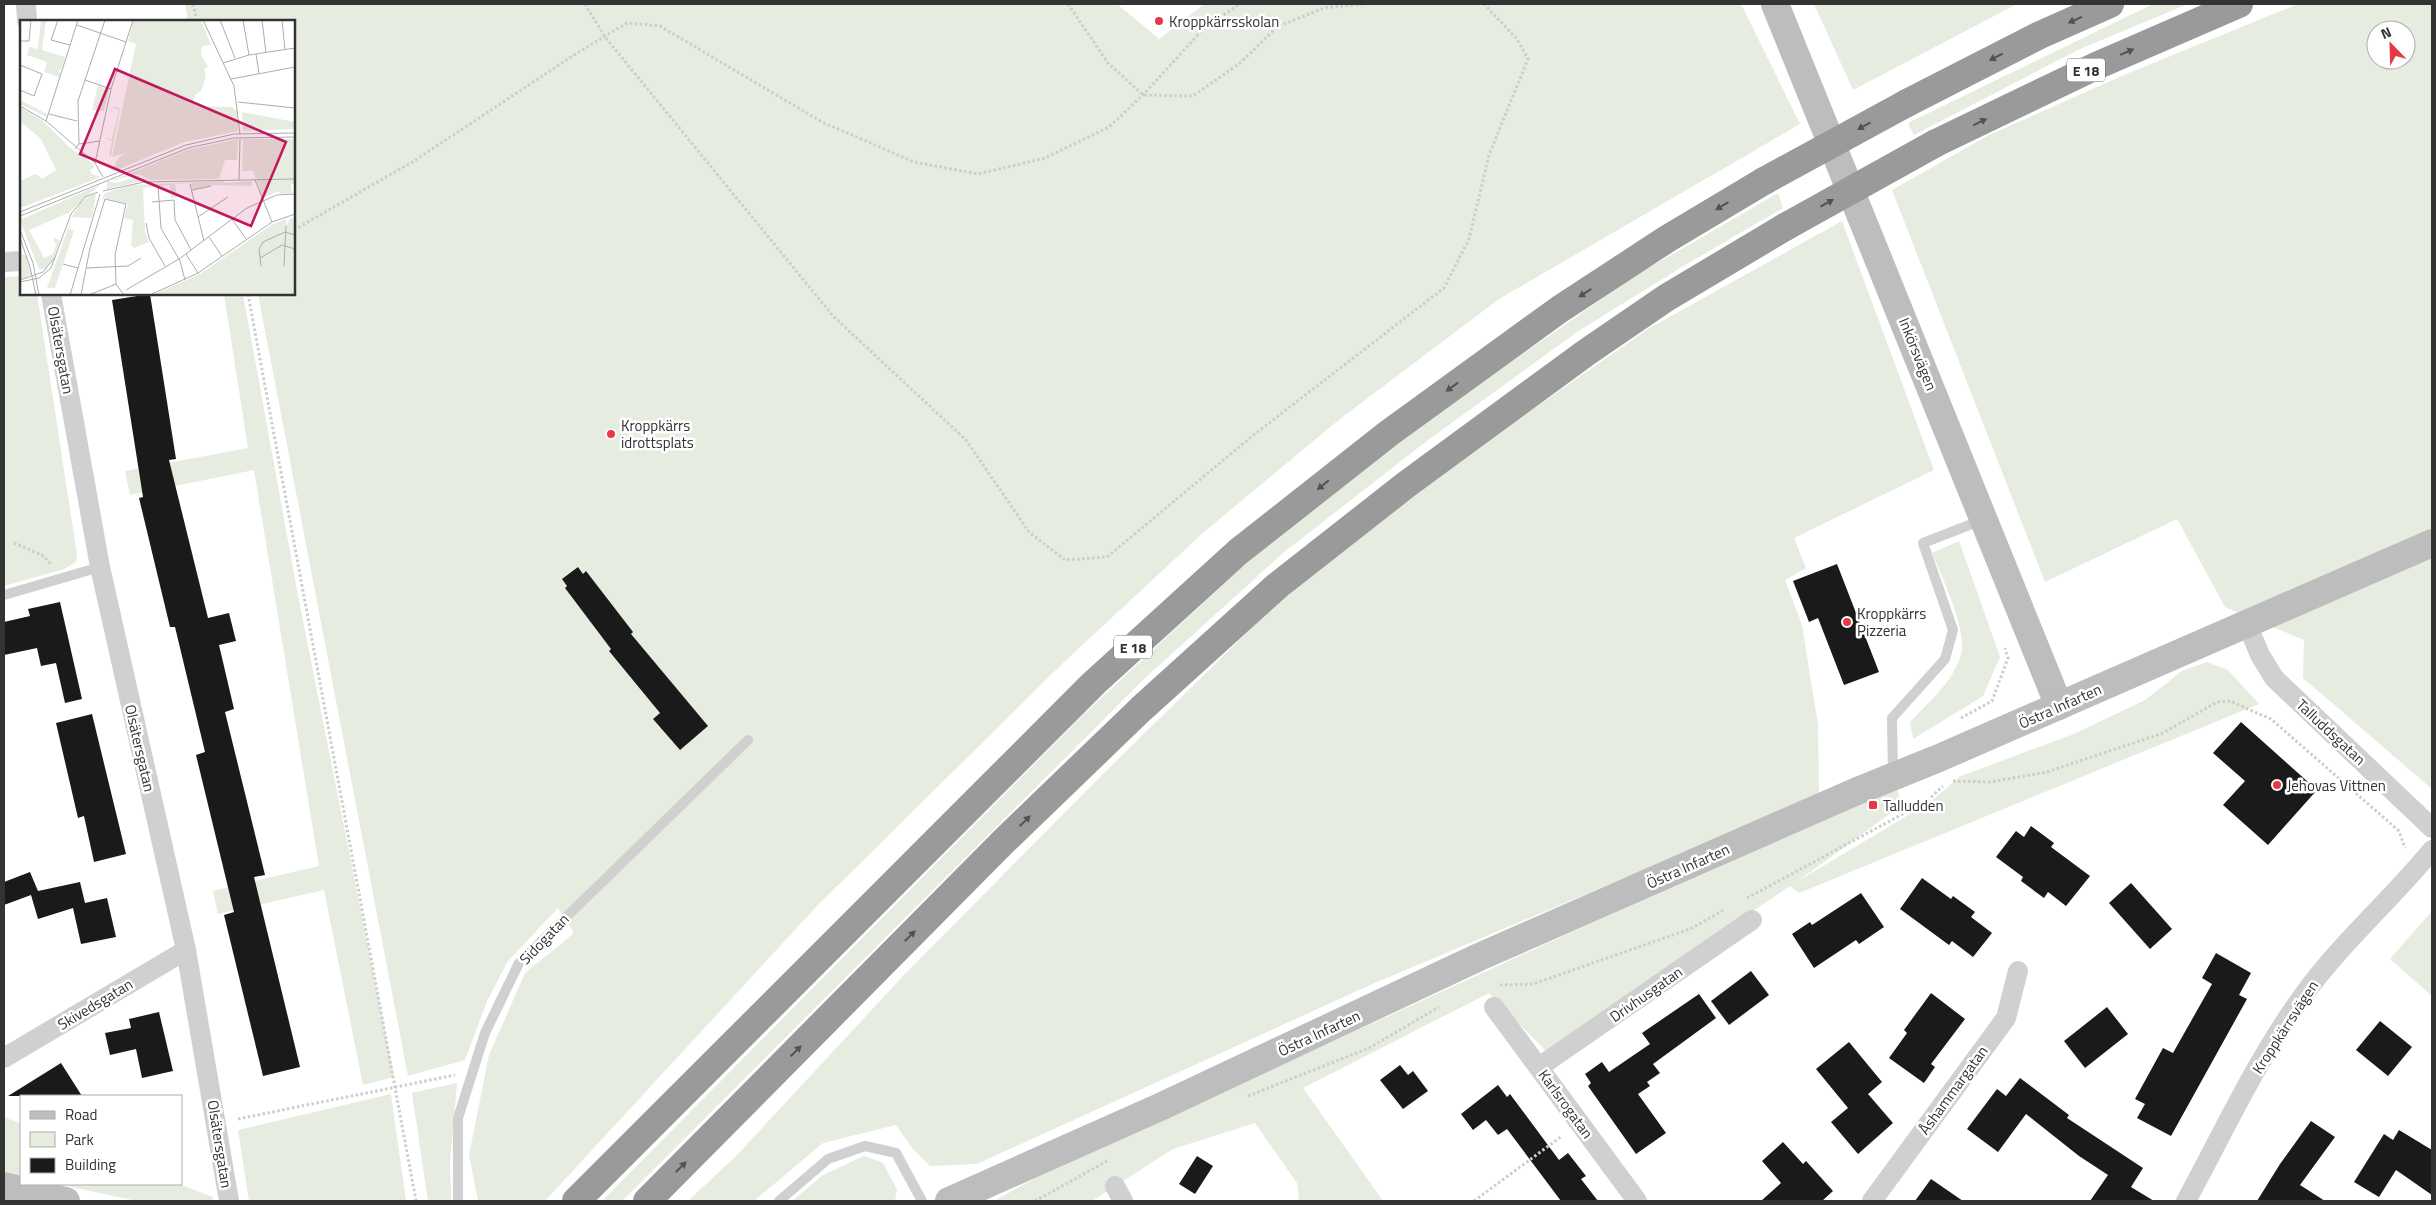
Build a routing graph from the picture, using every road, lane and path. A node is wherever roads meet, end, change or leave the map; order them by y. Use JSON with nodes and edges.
{"nodes":[{"id":1,"x":26,"y":4,"type":"edge"},
{"id":2,"x":194,"y":4,"type":"edge"},
{"id":3,"x":585,"y":4,"type":"edge"},
{"id":4,"x":1068,"y":4,"type":"edge"},
{"id":5,"x":1240,"y":4,"type":"edge"},
{"id":6,"x":1364,"y":4,"type":"edge"},
{"id":7,"x":1484,"y":4,"type":"edge"},
{"id":8,"x":1774,"y":4,"type":"edge"},
{"id":9,"x":2110,"y":4,"type":"edge"},
{"id":10,"x":2239,"y":4,"type":"edge"},
{"id":11,"x":27,"y":20,"type":"edge"},
{"id":12,"x":197,"y":20,"type":"edge"},
{"id":13,"x":605,"y":37,"type":"junction"},
{"id":14,"x":1143,"y":95,"type":"junction"},
{"id":15,"x":295,"y":229,"type":"edge"},
{"id":16,"x":20,"y":261,"type":"edge"},
{"id":17,"x":4,"y":262,"type":"edge"},
{"id":18,"x":51,"y":295,"type":"edge"},
{"id":19,"x":248,"y":295,"type":"edge"},
{"id":20,"x":1985,"y":518,"type":"junction"},
{"id":21,"x":14,"y":542,"type":"dead end"},
{"id":22,"x":2432,"y":543,"type":"edge"},
{"id":23,"x":100,"y":567,"type":"junction"},
{"id":24,"x":62,"y":578,"type":"junction"},
{"id":25,"x":4,"y":595,"type":"edge"},
{"id":26,"x":2247,"y":624,"type":"junction"},
{"id":27,"x":2060,"y":706,"type":"junction"},
{"id":28,"x":748,"y":740,"type":"dead end"},
{"id":29,"x":1893,"y":776,"type":"junction"},
{"id":30,"x":1948,"y":781,"type":"dead end"},
{"id":31,"x":2432,"y":828,"type":"edge"},
{"id":32,"x":2427,"y":857,"type":"edge"},
{"id":33,"x":1752,"y":920,"type":"dead end"},
{"id":34,"x":186,"y":950,"type":"junction"},
{"id":35,"x":2018,"y":970,"type":"dead end"},
{"id":36,"x":1494,"y":1007,"type":"dead end"},
{"id":37,"x":4,"y":1058,"type":"edge"},
{"id":38,"x":1539,"y":1067,"type":"junction"},
{"id":39,"x":472,"y":1072,"type":"junction"},
{"id":40,"x":396,"y":1087,"type":"junction"},
{"id":41,"x":1580,"y":1123,"type":"junction"},
{"id":42,"x":218,"y":1124,"type":"junction"},
{"id":43,"x":4,"y":1186,"type":"edge"},
{"id":44,"x":66,"y":1201,"type":"edge"},
{"id":45,"x":230,"y":1201,"type":"edge"},
{"id":46,"x":416,"y":1201,"type":"edge"},
{"id":47,"x":458,"y":1201,"type":"edge"},
{"id":48,"x":576,"y":1201,"type":"edge"},
{"id":49,"x":647,"y":1201,"type":"edge"},
{"id":50,"x":779,"y":1201,"type":"edge"},
{"id":51,"x":922,"y":1201,"type":"edge"},
{"id":52,"x":949,"y":1201,"type":"edge"},
{"id":53,"x":1474,"y":1201,"type":"edge"},
{"id":54,"x":1637,"y":1201,"type":"edge"},
{"id":55,"x":1872,"y":1201,"type":"edge"},
{"id":56,"x":2186,"y":1201,"type":"edge"}],
"edges":[{"from":1,"to":11,"type":"street"},
{"from":2,"to":12,"type":"path"},
{"from":3,"to":13,"type":"path"},
{"from":4,"to":14,"type":"path"},
{"from":5,"to":14,"type":"path"},
{"from":6,"to":14,"type":"path"},
{"from":7,"to":13,"type":"path"},
{"from":8,"to":20,"type":"street","name":"Inkörsvägen"},
{"from":9,"to":48,"type":"highway","number":"E 18","one_way":true,"bridge":true},
{"from":49,"to":10,"type":"highway","number":"E 18","one_way":true,"bridge":true},
{"from":13,"to":14,"type":"path"},
{"from":13,"to":15,"type":"path"},
{"from":16,"to":17,"type":"street"},
{"from":18,"to":23,"type":"street","name":"Olsätersgatan"},
{"from":19,"to":40,"type":"path"},
{"from":20,"to":27,"type":"street","name":"Inkörsvägen"},
{"from":20,"to":29,"type":"lane"},
{"from":21,"to":24,"type":"path"},
{"from":22,"to":26,"type":"street","name":"Östra Infarten"},
{"from":23,"to":24,"type":"lane"},
{"from":23,"to":34,"type":"street","name":"Olsätersgatan"},
{"from":24,"to":25,"type":"lane"},
{"from":26,"to":27,"type":"street","name":"Östra Infarten"},
{"from":26,"to":31,"type":"street","name":"Talluddsgatan"},
{"from":27,"to":29,"type":"street","name":"Östra Infarten"},
{"from":28,"to":39,"type":"lane","name":"Sidogatan"},
{"from":29,"to":52,"type":"street","name":"Östra Infarten"},
{"from":30,"to":32,"type":"path"},
{"from":32,"to":56,"type":"street","name":"Kroppkärrsvägen"},
{"from":33,"to":38,"type":"street","name":"Drivhusgatan"},
{"from":34,"to":37,"type":"street","name":"Skivedsgatan"},
{"from":34,"to":42,"type":"street","name":"Olsätersgatan"},
{"from":35,"to":55,"type":"street","name":"Åshammargatan"},
{"from":36,"to":38,"type":"street","name":"Karlsrogatan"},
{"from":38,"to":41,"type":"street","name":"Karlsrogatan"},
{"from":39,"to":40,"type":"path"},
{"from":39,"to":47,"type":"lane","name":"Sidogatan"},
{"from":40,"to":42,"type":"path"},
{"from":40,"to":46,"type":"path"},
{"from":41,"to":53,"type":"path"},
{"from":41,"to":54,"type":"street","name":"Karlsrogatan"},
{"from":42,"to":45,"type":"street","name":"Olsätersgatan"},
{"from":43,"to":44,"type":"street"},
{"from":50,"to":51,"type":"lane"}]}
